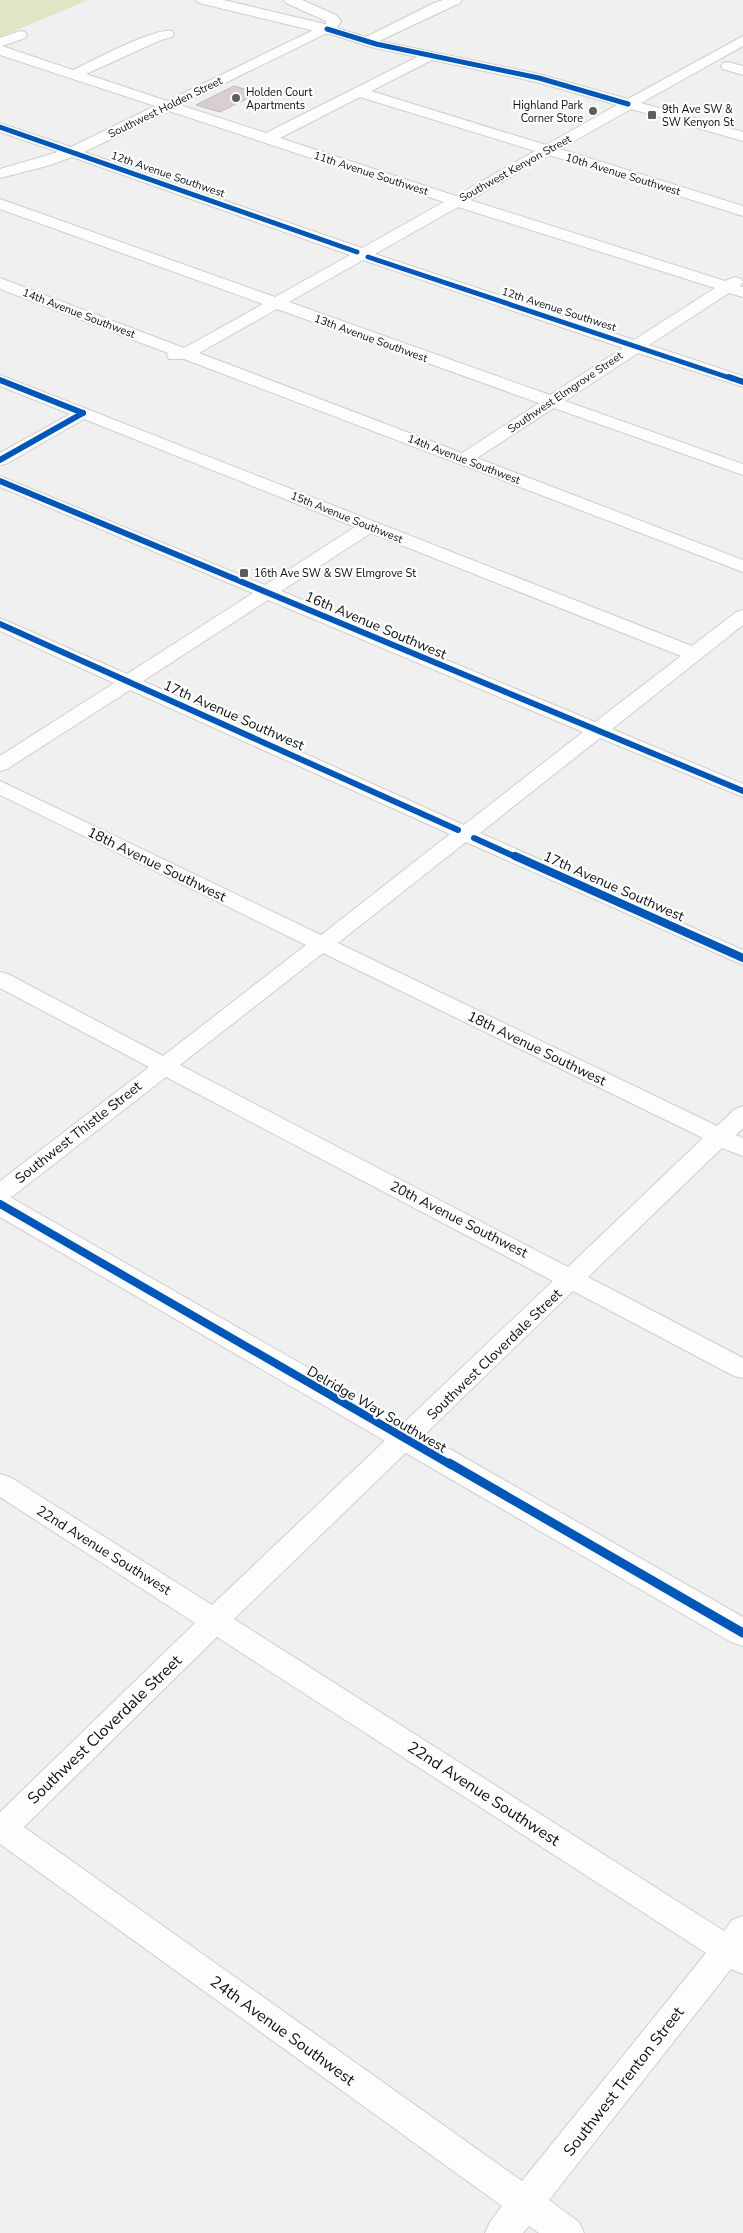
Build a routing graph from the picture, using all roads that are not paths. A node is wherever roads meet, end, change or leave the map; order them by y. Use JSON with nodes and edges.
{"nodes":[{"id":1,"x":204,"y":0,"type":"edge"},
{"id":2,"x":291,"y":0,"type":"edge"},
{"id":3,"x":455,"y":0,"type":"edge"},
{"id":4,"x":326,"y":29,"type":"junction"},
{"id":5,"x":167,"y":34,"type":"dead end"},
{"id":6,"x":20,"y":35,"type":"dead end"},
{"id":7,"x":743,"y":40,"type":"edge"},
{"id":8,"x":368,"y":42,"type":"junction"},
{"id":9,"x":0,"y":44,"type":"edge"},
{"id":10,"x":0,"y":50,"type":"edge"},
{"id":11,"x":431,"y":55,"type":"junction"},
{"id":12,"x":728,"y":66,"type":"dead end"},
{"id":13,"x":743,"y":71,"type":"edge"},
{"id":14,"x":75,"y":74,"type":"junction"},
{"id":15,"x":360,"y":92,"type":"junction"},
{"id":16,"x":628,"y":104,"type":"junction"},
{"id":17,"x":169,"y":105,"type":"junction"},
{"id":18,"x":0,"y":127,"type":"edge"},
{"id":19,"x":743,"y":137,"type":"edge"},
{"id":20,"x":268,"y":138,"type":"junction"},
{"id":21,"x":545,"y":151,"type":"junction"},
{"id":22,"x":72,"y":152,"type":"junction"},
{"id":23,"x":0,"y":174,"type":"edge"},
{"id":24,"x":456,"y":201,"type":"junction"},
{"id":25,"x":0,"y":204,"type":"edge"},
{"id":26,"x":743,"y":211,"type":"edge"},
{"id":27,"x":362,"y":255,"type":"junction"},
{"id":28,"x":743,"y":277,"type":"edge"},
{"id":29,"x":0,"y":283,"type":"edge"},
{"id":30,"x":735,"y":290,"type":"edge"},
{"id":31,"x":0,"y":294,"type":"edge"},
{"id":32,"x":275,"y":303,"type":"junction"},
{"id":33,"x":635,"y":346,"type":"junction"},
{"id":34,"x":185,"y":354,"type":"junction"},
{"id":35,"x":0,"y":380,"type":"edge"},
{"id":36,"x":743,"y":382,"type":"edge"},
{"id":37,"x":551,"y":402,"type":"junction"},
{"id":38,"x":83,"y":413,"type":"junction"},
{"id":39,"x":464,"y":459,"type":"junction"},
{"id":40,"x":0,"y":460,"type":"edge"},
{"id":41,"x":743,"y":470,"type":"edge"},
{"id":42,"x":0,"y":481,"type":"edge"},
{"id":43,"x":369,"y":526,"type":"junction"},
{"id":44,"x":743,"y":566,"type":"edge"},
{"id":45,"x":267,"y":593,"type":"junction"},
{"id":46,"x":743,"y":616,"type":"edge"},
{"id":47,"x":0,"y":624,"type":"edge"},
{"id":48,"x":694,"y":654,"type":"junction"},
{"id":49,"x":129,"y":682,"type":"junction"},
{"id":50,"x":598,"y":730,"type":"junction"},
{"id":51,"x":0,"y":765,"type":"edge"},
{"id":52,"x":0,"y":787,"type":"edge"},
{"id":53,"x":743,"y":791,"type":"edge"},
{"id":54,"x":466,"y":834,"type":"junction"},
{"id":55,"x":322,"y":944,"type":"junction"},
{"id":56,"x":743,"y":958,"type":"edge"},
{"id":57,"x":0,"y":979,"type":"edge"},
{"id":58,"x":164,"y":1066,"type":"junction"},
{"id":59,"x":743,"y":1114,"type":"edge"},
{"id":60,"x":720,"y":1137,"type":"junction"},
{"id":61,"x":743,"y":1148,"type":"edge"},
{"id":62,"x":0,"y":1193,"type":"edge"},
{"id":63,"x":0,"y":1204,"type":"edge"},
{"id":64,"x":573,"y":1278,"type":"junction"},
{"id":65,"x":743,"y":1369,"type":"edge"},
{"id":66,"x":405,"y":1439,"type":"junction"},
{"id":67,"x":0,"y":1484,"type":"edge"},
{"id":68,"x":215,"y":1621,"type":"junction"},
{"id":69,"x":743,"y":1633,"type":"edge"},
{"id":70,"x":1,"y":1829,"type":"edge"},
{"id":71,"x":738,"y":1946,"type":"edge"},
{"id":72,"x":525,"y":2204,"type":"junction"},
{"id":73,"x":502,"y":2233,"type":"edge"},
{"id":74,"x":566,"y":2233,"type":"edge"}],
"edges":[{"from":1,"to":4,"type":"main road"},
{"from":2,"to":4,"type":"street"},
{"from":3,"to":8,"type":"street"},
{"from":4,"to":8,"type":"street"},
{"from":4,"to":17,"type":"street","name":"Southwest Holden Street"},
{"from":5,"to":14,"type":"street"},
{"from":6,"to":9,"type":"street"},
{"from":7,"to":16,"type":"street","name":"Southwest Kenyon Street"},
{"from":8,"to":11,"type":"street"},
{"from":10,"to":14,"type":"street","name":"11th Avenue Southwest"},
{"from":11,"to":15,"type":"street"},
{"from":11,"to":16,"type":"street"},
{"from":12,"to":13,"type":"street"},
{"from":14,"to":17,"type":"street","name":"11th Avenue Southwest"},
{"from":15,"to":20,"type":"street"},
{"from":15,"to":21,"type":"street","name":"10th Avenue Southwest"},
{"from":16,"to":19,"type":"street"},
{"from":16,"to":21,"type":"street","name":"Southwest Kenyon Street"},
{"from":17,"to":20,"type":"street","name":"11th Avenue Southwest"},
{"from":17,"to":22,"type":"street","name":"Southwest Holden Street"},
{"from":18,"to":22,"type":"street","name":"12th Avenue Southwest"},
{"from":20,"to":24,"type":"street","name":"11th Avenue Southwest"},
{"from":21,"to":24,"type":"street","name":"Southwest Kenyon Street"},
{"from":21,"to":26,"type":"street","name":"10th Avenue Southwest"},
{"from":22,"to":23,"type":"street","name":"Southwest Holden Street"},
{"from":22,"to":27,"type":"street","name":"12th Avenue Southwest"},
{"from":24,"to":27,"type":"street","name":"Southwest Kenyon Street"},
{"from":24,"to":30,"type":"street","name":"11th Avenue Southwest"},
{"from":25,"to":32,"type":"street","name":"13th Avenue Southwest"},
{"from":27,"to":32,"type":"street","name":"Southwest Kenyon Street"},
{"from":27,"to":33,"type":"street","name":"12th Avenue Southwest"},
{"from":28,"to":30,"type":"street","name":"Southwest Elmgrove Street"},
{"from":29,"to":34,"type":"street","name":"14th Avenue Southwest"},
{"from":30,"to":33,"type":"street","name":"Southwest Elmgrove Street"},
{"from":31,"to":34,"type":"street","name":"14th Avenue Southwest"},
{"from":32,"to":34,"type":"street","name":"Southwest Kenyon Street"},
{"from":32,"to":37,"type":"street","name":"13th Avenue Southwest"},
{"from":33,"to":36,"type":"street","name":"12th Avenue Southwest"},
{"from":33,"to":37,"type":"street","name":"Southwest Elmgrove Street"},
{"from":34,"to":39,"type":"street","name":"14th Avenue Southwest"},
{"from":35,"to":38,"type":"street","name":"15th Avenue Southwest"},
{"from":37,"to":39,"type":"street","name":"Southwest Elmgrove Street"},
{"from":37,"to":41,"type":"street","name":"13th Avenue Southwest"},
{"from":38,"to":40,"type":"street"},
{"from":38,"to":43,"type":"street","name":"15th Avenue Southwest"},
{"from":39,"to":44,"type":"street","name":"14th Avenue Southwest"},
{"from":42,"to":45,"type":"street","name":"16th Avenue Southwest"},
{"from":43,"to":45,"type":"street"},
{"from":43,"to":48,"type":"street","name":"15th Avenue Southwest"},
{"from":45,"to":49,"type":"street"},
{"from":45,"to":50,"type":"street","name":"16th Avenue Southwest"},
{"from":46,"to":48,"type":"street","name":"Southwest Thistle Street"},
{"from":47,"to":49,"type":"street","name":"17th Avenue Southwest"},
{"from":48,"to":50,"type":"street","name":"Southwest Thistle Street"},
{"from":49,"to":51,"type":"street"},
{"from":49,"to":54,"type":"street","name":"17th Avenue Southwest"},
{"from":50,"to":53,"type":"street","name":"16th Avenue Southwest"},
{"from":50,"to":54,"type":"street","name":"Southwest Thistle Street"},
{"from":52,"to":55,"type":"street","name":"18th Avenue Southwest"},
{"from":54,"to":55,"type":"street","name":"Southwest Thistle Street"},
{"from":54,"to":56,"type":"street","name":"17th Avenue Southwest"},
{"from":55,"to":58,"type":"street","name":"Southwest Thistle Street"},
{"from":55,"to":60,"type":"street","name":"18th Avenue Southwest"},
{"from":57,"to":58,"type":"street","name":"20th Avenue Southwest"},
{"from":58,"to":62,"type":"street","name":"Southwest Thistle Street"},
{"from":58,"to":64,"type":"street","name":"20th Avenue Southwest"},
{"from":59,"to":60,"type":"street","name":"Southwest Cloverdale Street"},
{"from":60,"to":61,"type":"street","name":"18th Avenue Southwest"},
{"from":60,"to":64,"type":"street","name":"Southwest Cloverdale Street"},
{"from":63,"to":66,"type":"main road","name":"Delridge Way Southwest"},
{"from":64,"to":65,"type":"street","name":"20th Avenue Southwest"},
{"from":64,"to":66,"type":"street","name":"Southwest Cloverdale Street"},
{"from":66,"to":68,"type":"street","name":"Southwest Cloverdale Street"},
{"from":66,"to":69,"type":"main road","name":"Delridge Way Southwest"},
{"from":67,"to":68,"type":"street","name":"22nd Avenue Southwest"},
{"from":68,"to":70,"type":"street","name":"Southwest Cloverdale Street"},
{"from":68,"to":71,"type":"street","name":"22nd Avenue Southwest"},
{"from":70,"to":72,"type":"street","name":"24th Avenue Southwest"},
{"from":71,"to":72,"type":"street","name":"Southwest Trenton Street"},
{"from":72,"to":73,"type":"street","name":"Southwest Trenton Street"},
{"from":72,"to":74,"type":"street","name":"24th Avenue Southwest"}]}
